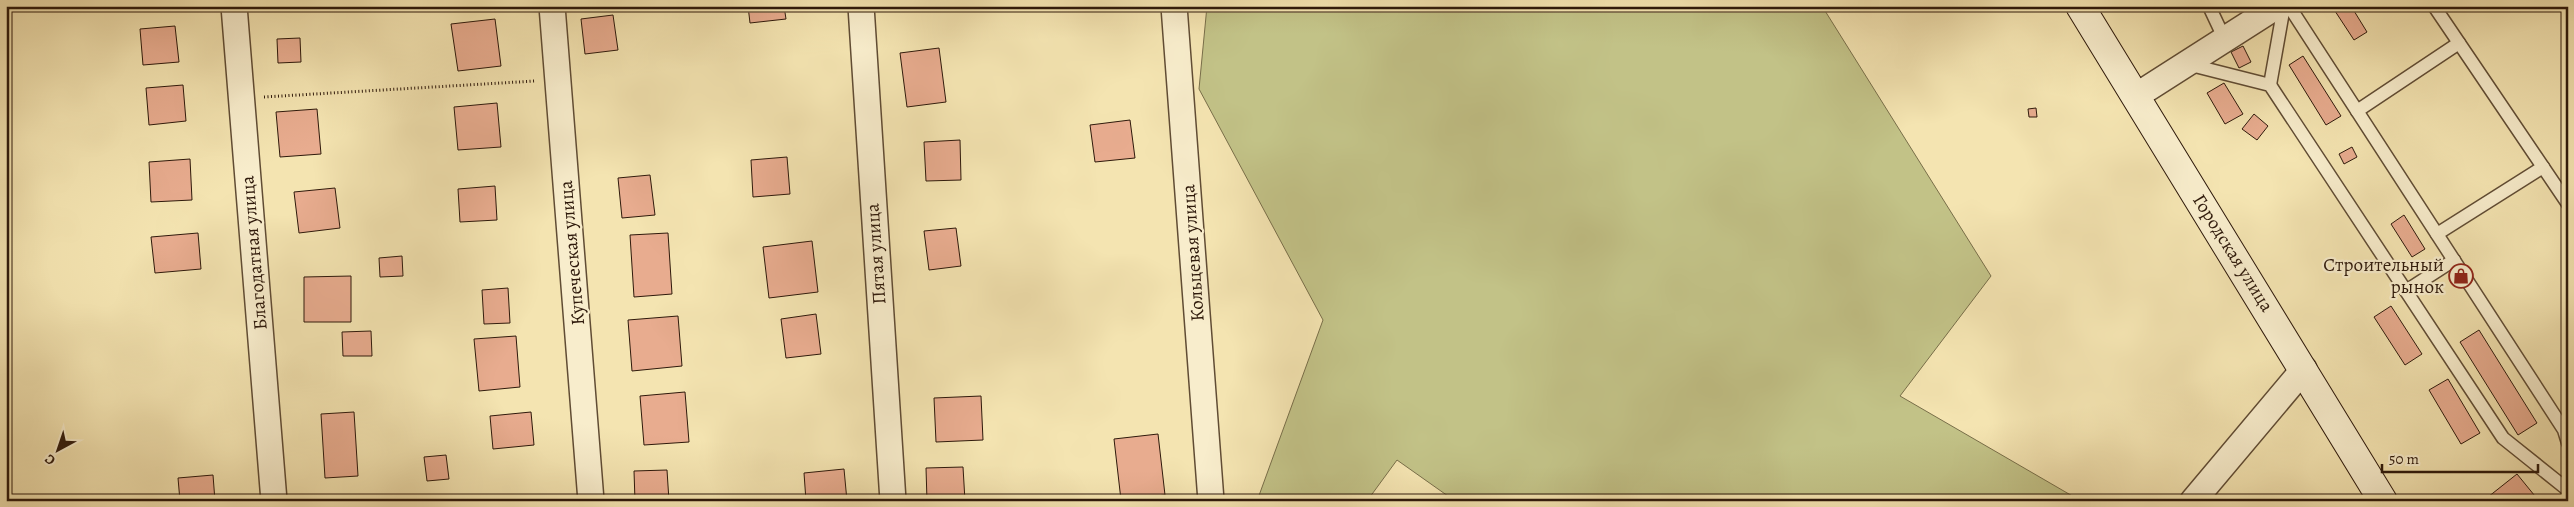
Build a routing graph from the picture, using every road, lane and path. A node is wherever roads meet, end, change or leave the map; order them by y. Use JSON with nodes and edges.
{"nodes":[{"id":1,"x":234,"y":6,"type":"edge"},
{"id":2,"x":552,"y":6,"type":"edge"},
{"id":3,"x":860,"y":6,"type":"edge"},
{"id":4,"x":1174,"y":6,"type":"edge"},
{"id":5,"x":2080,"y":6,"type":"edge"},
{"id":6,"x":2209,"y":6,"type":"edge"},
{"id":7,"x":2277,"y":6,"type":"edge"},
{"id":8,"x":2284,"y":6,"type":"edge"},
{"id":9,"x":2289,"y":6,"type":"edge"},
{"id":10,"x":2434,"y":6,"type":"edge"},
{"id":11,"x":2225,"y":40,"type":"junction"},
{"id":12,"x":2459,"y":43,"type":"junction"},
{"id":13,"x":2187,"y":64,"type":"junction"},
{"id":14,"x":558,"y":79,"type":"junction"},
{"id":15,"x":2270,"y":85,"type":"junction"},
{"id":16,"x":2136,"y":96,"type":"junction"},
{"id":17,"x":241,"y":98,"type":"junction"},
{"id":18,"x":2357,"y":111,"type":"junction"},
{"id":19,"x":2543,"y":167,"type":"junction"},
{"id":20,"x":2568,"y":204,"type":"edge"},
{"id":21,"x":2437,"y":234,"type":"junction"},
{"id":22,"x":2454,"y":260,"type":"junction"},
{"id":23,"x":2406,"y":291,"type":"junction"},
{"id":24,"x":2304,"y":369,"type":"junction"},
{"id":25,"x":2568,"y":443,"type":"edge"},
{"id":26,"x":2568,"y":490,"type":"edge"},
{"id":27,"x":274,"y":501,"type":"edge"},
{"id":28,"x":591,"y":501,"type":"edge"},
{"id":29,"x":892,"y":501,"type":"edge"},
{"id":30,"x":1211,"y":501,"type":"edge"},
{"id":31,"x":2193,"y":501,"type":"edge"},
{"id":32,"x":2383,"y":501,"type":"edge"}],
"edges":[{"from":1,"to":17,"type":"street","name":"Благодатная улица"},
{"from":2,"to":14,"type":"street","name":"Купеческая улица"},
{"from":3,"to":29,"type":"street","name":"Пятая улица"},
{"from":4,"to":30,"type":"street","name":"Кольцевая улица"},
{"from":5,"to":16,"type":"street","name":"Городская улица"},
{"from":6,"to":11,"type":"lane"},
{"from":7,"to":11,"type":"street"},
{"from":8,"to":15,"type":"lane"},
{"from":9,"to":18,"type":"lane"},
{"from":10,"to":12,"type":"lane"},
{"from":11,"to":13,"type":"street"},
{"from":12,"to":18,"type":"lane"},
{"from":12,"to":19,"type":"lane"},
{"from":13,"to":15,"type":"lane"},
{"from":13,"to":16,"type":"street"},
{"from":14,"to":17,"type":"path"},
{"from":14,"to":28,"type":"street","name":"Купеческая улица"},
{"from":15,"to":23,"type":"lane"},
{"from":16,"to":24,"type":"street","name":"Городская улица"},
{"from":17,"to":27,"type":"street","name":"Благодатная улица"},
{"from":18,"to":21,"type":"lane"},
{"from":19,"to":20,"type":"lane"},
{"from":19,"to":21,"type":"lane"},
{"from":21,"to":22,"type":"lane"},
{"from":22,"to":23,"type":"lane"},
{"from":22,"to":25,"type":"lane"},
{"from":23,"to":26,"type":"lane"},
{"from":24,"to":31,"type":"street"},
{"from":24,"to":32,"type":"street","name":"Городская улица"}]}
